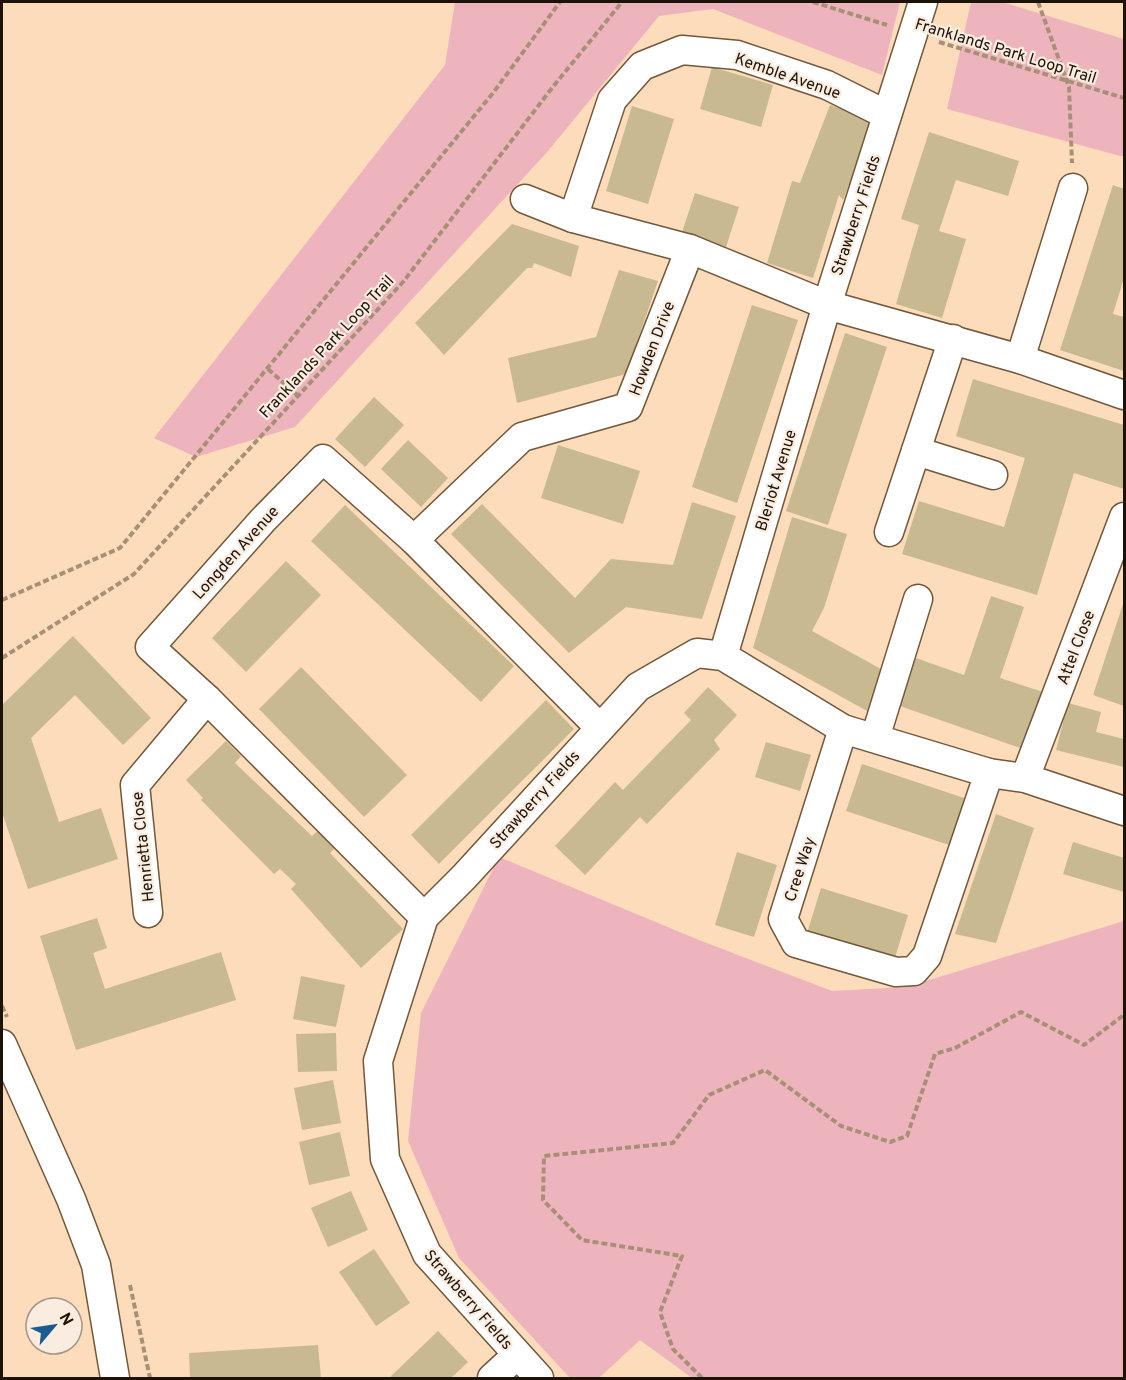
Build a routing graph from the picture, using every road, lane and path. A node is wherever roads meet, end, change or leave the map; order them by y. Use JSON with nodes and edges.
{"nodes":[{"id":1,"x":560,"y":2,"type":"edge"},
{"id":2,"x":622,"y":2,"type":"edge"},
{"id":3,"x":813,"y":2,"type":"edge"},
{"id":4,"x":923,"y":2,"type":"edge"},
{"id":5,"x":1038,"y":2,"type":"edge"},
{"id":6,"x":913,"y":34,"type":"junction"},
{"id":7,"x":1067,"y":81,"type":"junction"},
{"id":8,"x":1125,"y":98,"type":"edge"},
{"id":9,"x":887,"y":115,"type":"junction"},
{"id":10,"x":1073,"y":189,"type":"joint"},
{"id":11,"x":525,"y":199,"type":"dead end"},
{"id":12,"x":573,"y":218,"type":"junction"},
{"id":13,"x":690,"y":249,"type":"junction"},
{"id":14,"x":827,"y":305,"type":"junction"},
{"id":15,"x":953,"y":339,"type":"junction"},
{"id":16,"x":1020,"y":359,"type":"junction"},
{"id":17,"x":268,"y":369,"type":"junction"},
{"id":18,"x":297,"y":395,"type":"junction"},
{"id":19,"x":1125,"y":395,"type":"edge"},
{"id":20,"x":916,"y":451,"type":"junction"},
{"id":21,"x":993,"y":475,"type":"dead end"},
{"id":22,"x":1125,"y":517,"type":"edge"},
{"id":23,"x":889,"y":532,"type":"dead end"},
{"id":24,"x":414,"y":540,"type":"junction"},
{"id":25,"x":918,"y":599,"type":"dead end"},
{"id":26,"x":2,"y":600,"type":"edge"},
{"id":27,"x":723,"y":656,"type":"junction"},
{"id":28,"x":2,"y":658,"type":"edge"},
{"id":29,"x":207,"y":699,"type":"junction"},
{"id":30,"x":599,"y":727,"type":"junction"},
{"id":31,"x":843,"y":729,"type":"junction"},
{"id":32,"x":874,"y":738,"type":"junction"},
{"id":33,"x":989,"y":773,"type":"junction"},
{"id":34,"x":1025,"y":778,"type":"junction"},
{"id":35,"x":1125,"y":810,"type":"edge"},
{"id":36,"x":148,"y":913,"type":"dead end"},
{"id":37,"x":424,"y":917,"type":"junction"},
{"id":38,"x":1125,"y":1015,"type":"edge"},
{"id":39,"x":2,"y":1044,"type":"edge"},
{"id":40,"x":517,"y":1355,"type":"junction"},
{"id":41,"x":115,"y":1378,"type":"edge"},
{"id":42,"x":492,"y":1378,"type":"edge"},
{"id":43,"x":539,"y":1378,"type":"edge"},
{"id":44,"x":702,"y":1378,"type":"edge"}],
"edges":[{"from":1,"to":17,"type":"path"},
{"from":2,"to":18,"type":"path","name":"Franklands Park Loop Trail"},
{"from":3,"to":6,"type":"path","name":"Franklands Park Loop Trail"},
{"from":4,"to":6,"type":"street","name":"Strawberry Fields"},
{"from":5,"to":7,"type":"path"},
{"from":6,"to":7,"type":"path","name":"Franklands Park Loop Trail"},
{"from":6,"to":9,"type":"street","name":"Strawberry Fields"},
{"from":7,"to":8,"type":"path","name":"Franklands Park Loop Trail"},
{"from":7,"to":10,"type":"path"},
{"from":9,"to":12,"type":"street","name":"Kemble Avenue"},
{"from":9,"to":14,"type":"street","name":"Strawberry Fields"},
{"from":10,"to":16,"type":"street"},
{"from":11,"to":12,"type":"street"},
{"from":12,"to":13,"type":"street"},
{"from":13,"to":14,"type":"street"},
{"from":13,"to":24,"type":"street","name":"Howden Drive"},
{"from":14,"to":15,"type":"street"},
{"from":14,"to":27,"type":"street","name":"Bleriot Avenue"},
{"from":15,"to":16,"type":"street"},
{"from":15,"to":20,"type":"street"},
{"from":16,"to":19,"type":"street"},
{"from":17,"to":18,"type":"path"},
{"from":17,"to":26,"type":"path"},
{"from":18,"to":28,"type":"path","name":"Franklands Park Loop Trail"},
{"from":20,"to":21,"type":"street"},
{"from":20,"to":23,"type":"street"},
{"from":22,"to":34,"type":"street","name":"Attel Close"},
{"from":24,"to":29,"type":"street","name":"Longden Avenue"},
{"from":24,"to":30,"type":"street","name":"Longden Avenue"},
{"from":25,"to":32,"type":"street"},
{"from":27,"to":30,"type":"street","name":"Strawberry Fields"},
{"from":27,"to":31,"type":"street","name":"Strawberry Fields"},
{"from":29,"to":36,"type":"street","name":"Henrietta Close"},
{"from":29,"to":37,"type":"street","name":"Longden Avenue"},
{"from":30,"to":37,"type":"street","name":"Strawberry Fields"},
{"from":31,"to":32,"type":"street","name":"Strawberry Fields"},
{"from":31,"to":33,"type":"street","name":"Cree Way"},
{"from":32,"to":33,"type":"street","name":"Strawberry Fields"},
{"from":33,"to":34,"type":"street","name":"Strawberry Fields"},
{"from":34,"to":35,"type":"street","name":"Strawberry Fields"},
{"from":37,"to":40,"type":"street","name":"Strawberry Fields"},
{"from":38,"to":44,"type":"path"},
{"from":39,"to":41,"type":"street"},
{"from":40,"to":42,"type":"street"},
{"from":40,"to":43,"type":"street","name":"Strawberry Fields"}]}
